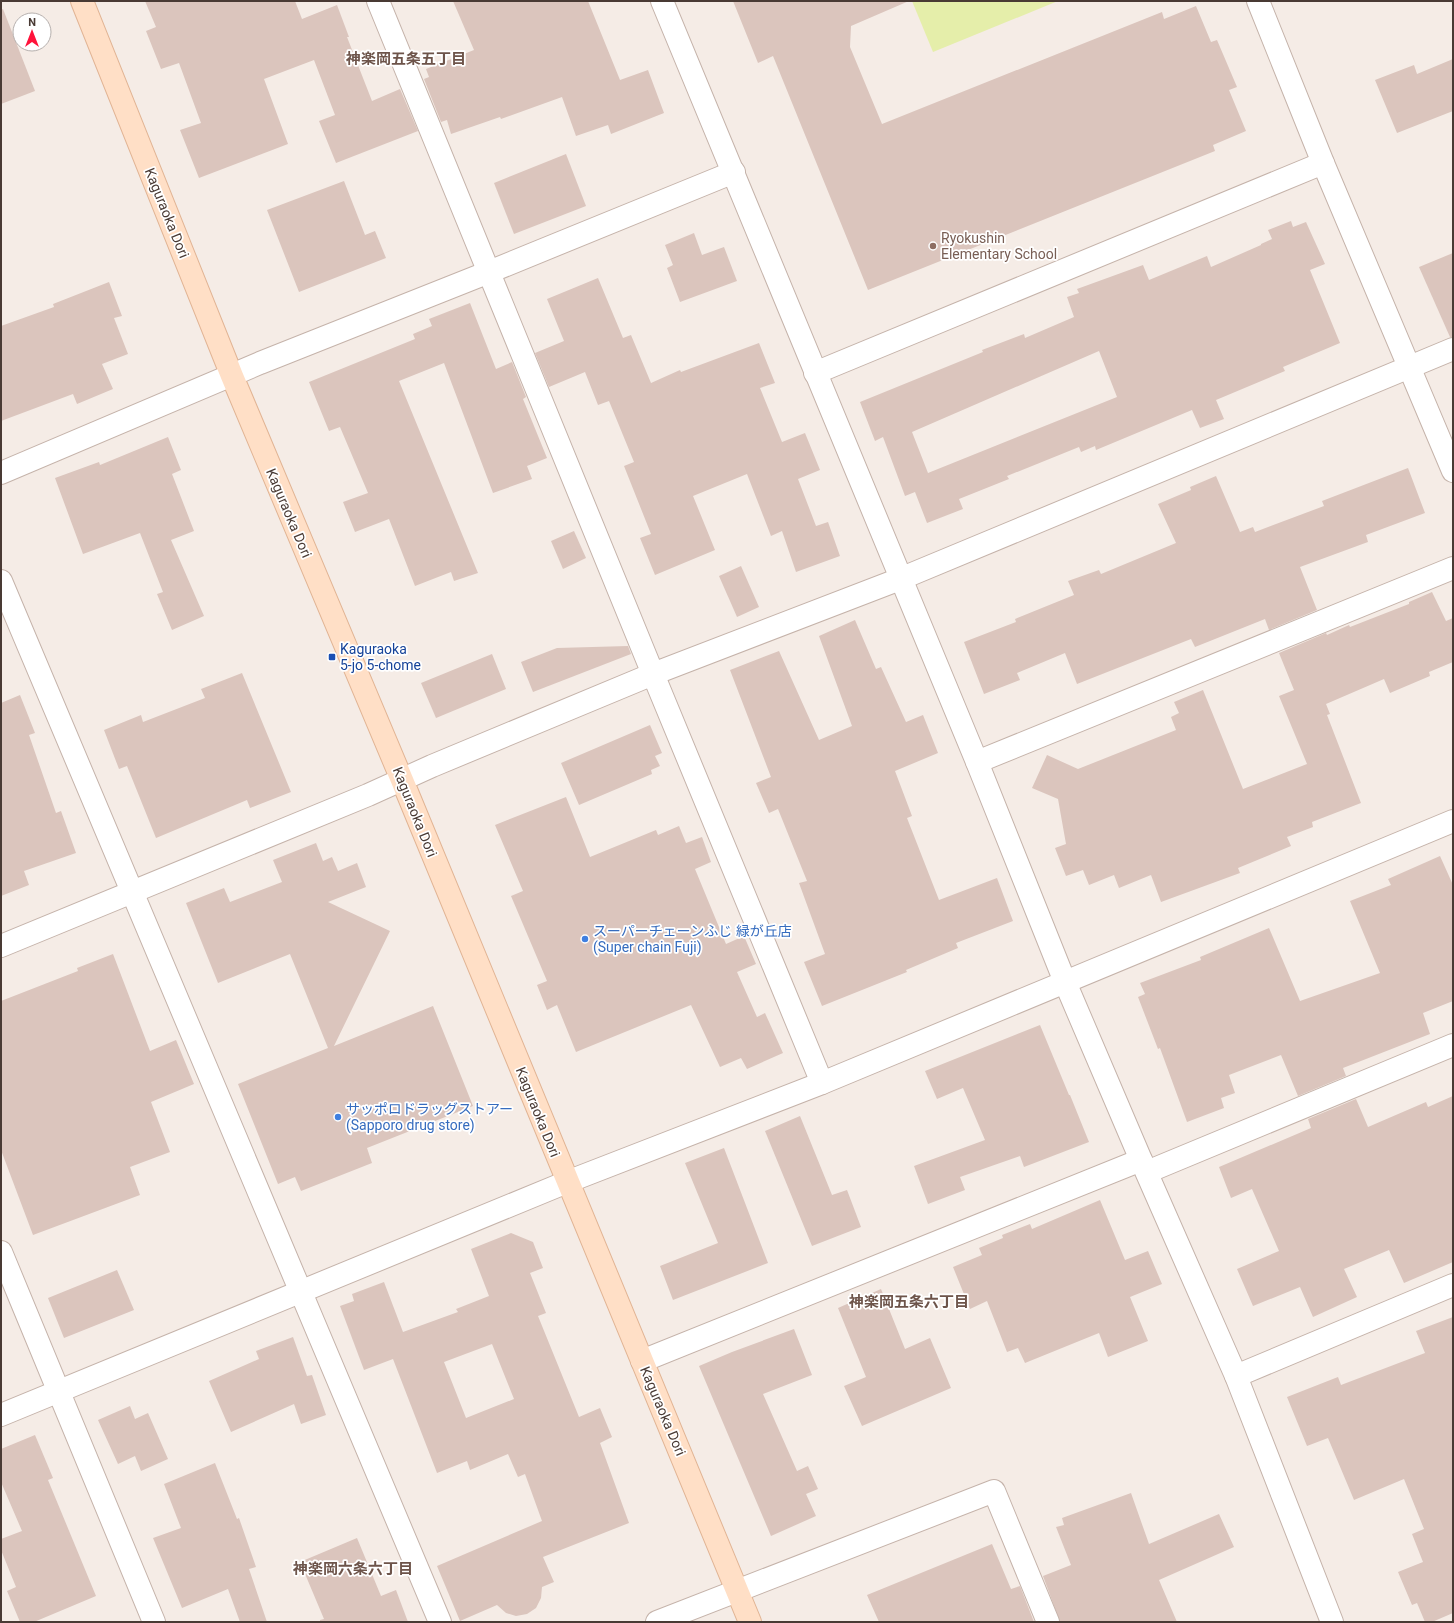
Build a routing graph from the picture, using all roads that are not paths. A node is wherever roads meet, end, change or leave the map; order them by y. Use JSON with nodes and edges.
{"nodes":[{"id":1,"x":82,"y":1,"type":"edge"},
{"id":2,"x":378,"y":1,"type":"edge"},
{"id":3,"x":662,"y":1,"type":"edge"},
{"id":4,"x":1258,"y":1,"type":"edge"},
{"id":5,"x":1323,"y":163,"type":"junction"},
{"id":6,"x":734,"y":172,"type":"junction"},
{"id":7,"x":488,"y":272,"type":"junction"},
{"id":8,"x":1453,"y":349,"type":"edge"},
{"id":9,"x":1409,"y":368,"type":"junction"},
{"id":10,"x":815,"y":373,"type":"junction"},
{"id":11,"x":232,"y":376,"type":"junction"},
{"id":12,"x":1453,"y":471,"type":"edge"},
{"id":13,"x":1,"y":473,"type":"edge"},
{"id":14,"x":1453,"y":568,"type":"edge"},
{"id":15,"x":900,"y":579,"type":"junction"},
{"id":16,"x":1,"y":581,"type":"edge"},
{"id":17,"x":653,"y":674,"type":"junction"},
{"id":18,"x":977,"y":762,"type":"junction"},
{"id":19,"x":402,"y":780,"type":"junction"},
{"id":20,"x":1453,"y":821,"type":"edge"},
{"id":21,"x":132,"y":893,"type":"junction"},
{"id":22,"x":1,"y":946,"type":"edge"},
{"id":23,"x":1065,"y":982,"type":"junction"},
{"id":24,"x":1453,"y":1045,"type":"edge"},
{"id":25,"x":822,"y":1083,"type":"junction"},
{"id":26,"x":1144,"y":1166,"type":"junction"},
{"id":27,"x":567,"y":1182,"type":"junction"},
{"id":28,"x":1,"y":1252,"type":"edge"},
{"id":29,"x":1453,"y":1285,"type":"edge"},
{"id":30,"x":300,"y":1292,"type":"junction"},
{"id":31,"x":642,"y":1361,"type":"junction"},
{"id":32,"x":1236,"y":1376,"type":"junction"},
{"id":33,"x":58,"y":1390,"type":"junction"},
{"id":34,"x":1,"y":1415,"type":"edge"},
{"id":35,"x":737,"y":1590,"type":"junction"},
{"id":36,"x":154,"y":1622,"type":"edge"},
{"id":37,"x":440,"y":1622,"type":"edge"},
{"id":38,"x":657,"y":1622,"type":"edge"},
{"id":39,"x":750,"y":1622,"type":"edge"},
{"id":40,"x":1048,"y":1622,"type":"edge"},
{"id":41,"x":1332,"y":1622,"type":"edge"}],
"edges":[{"from":1,"to":11,"type":"street","name":"Kaguraoka Dori"},
{"from":2,"to":7,"type":"street"},
{"from":3,"to":6,"type":"street"},
{"from":4,"to":5,"type":"street"},
{"from":5,"to":9,"type":"street"},
{"from":5,"to":10,"type":"street"},
{"from":6,"to":7,"type":"street"},
{"from":6,"to":10,"type":"street"},
{"from":7,"to":11,"type":"street"},
{"from":7,"to":17,"type":"street"},
{"from":8,"to":9,"type":"street"},
{"from":9,"to":12,"type":"street"},
{"from":9,"to":15,"type":"street"},
{"from":10,"to":15,"type":"street"},
{"from":11,"to":13,"type":"street"},
{"from":11,"to":19,"type":"street","name":"Kaguraoka Dori"},
{"from":14,"to":18,"type":"street"},
{"from":15,"to":17,"type":"street"},
{"from":15,"to":18,"type":"street"},
{"from":16,"to":21,"type":"street"},
{"from":17,"to":19,"type":"street"},
{"from":17,"to":25,"type":"street"},
{"from":18,"to":23,"type":"street"},
{"from":19,"to":21,"type":"street"},
{"from":19,"to":27,"type":"street","name":"Kaguraoka Dori"},
{"from":20,"to":23,"type":"street"},
{"from":21,"to":22,"type":"street"},
{"from":21,"to":30,"type":"street"},
{"from":23,"to":25,"type":"street"},
{"from":23,"to":26,"type":"street"},
{"from":24,"to":26,"type":"street"},
{"from":25,"to":27,"type":"street"},
{"from":26,"to":31,"type":"street"},
{"from":26,"to":32,"type":"street"},
{"from":27,"to":30,"type":"street"},
{"from":27,"to":31,"type":"street","name":"Kaguraoka Dori"},
{"from":28,"to":33,"type":"street"},
{"from":29,"to":32,"type":"street"},
{"from":30,"to":33,"type":"street"},
{"from":30,"to":37,"type":"street"},
{"from":31,"to":35,"type":"street","name":"Kaguraoka Dori"},
{"from":32,"to":41,"type":"street"},
{"from":33,"to":34,"type":"street"},
{"from":33,"to":36,"type":"street"},
{"from":35,"to":38,"type":"street"},
{"from":35,"to":39,"type":"street","name":"Kaguraoka Dori"},
{"from":35,"to":40,"type":"street"}]}
